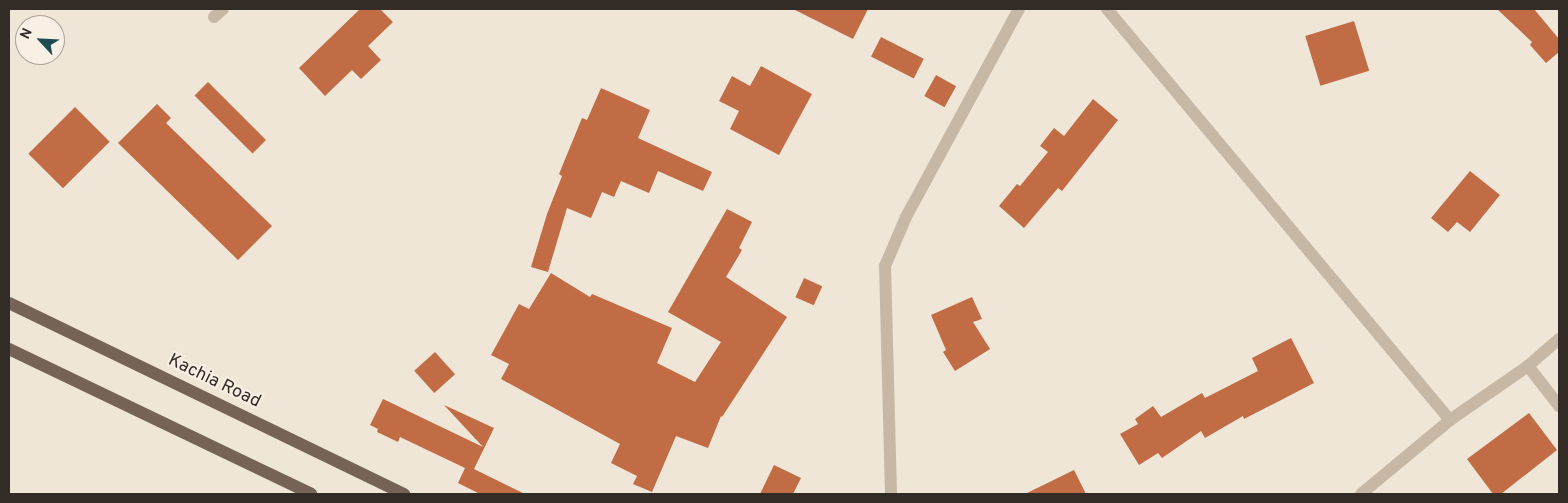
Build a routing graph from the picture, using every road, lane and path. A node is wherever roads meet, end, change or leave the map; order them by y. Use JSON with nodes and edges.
{"nodes":[{"id":1,"x":1019,"y":9,"type":"edge"},
{"id":2,"x":1107,"y":9,"type":"edge"},
{"id":3,"x":9,"y":303,"type":"edge"},
{"id":4,"x":1559,"y":339,"type":"edge"},
{"id":5,"x":9,"y":348,"type":"edge"},
{"id":6,"x":1528,"y":366,"type":"junction"},
{"id":7,"x":1559,"y":406,"type":"edge"},
{"id":8,"x":1450,"y":420,"type":"junction"},
{"id":9,"x":312,"y":494,"type":"edge"},
{"id":10,"x":404,"y":494,"type":"edge"},
{"id":11,"x":891,"y":494,"type":"edge"},
{"id":12,"x":1361,"y":494,"type":"edge"}],
"edges":[{"from":1,"to":11,"type":"street"},
{"from":2,"to":8,"type":"street"},
{"from":3,"to":10,"type":"main road","name":"Kachia Road"},
{"from":4,"to":6,"type":"street"},
{"from":5,"to":9,"type":"main road"},
{"from":6,"to":7,"type":"street"},
{"from":6,"to":8,"type":"street"},
{"from":8,"to":12,"type":"street"}]}
